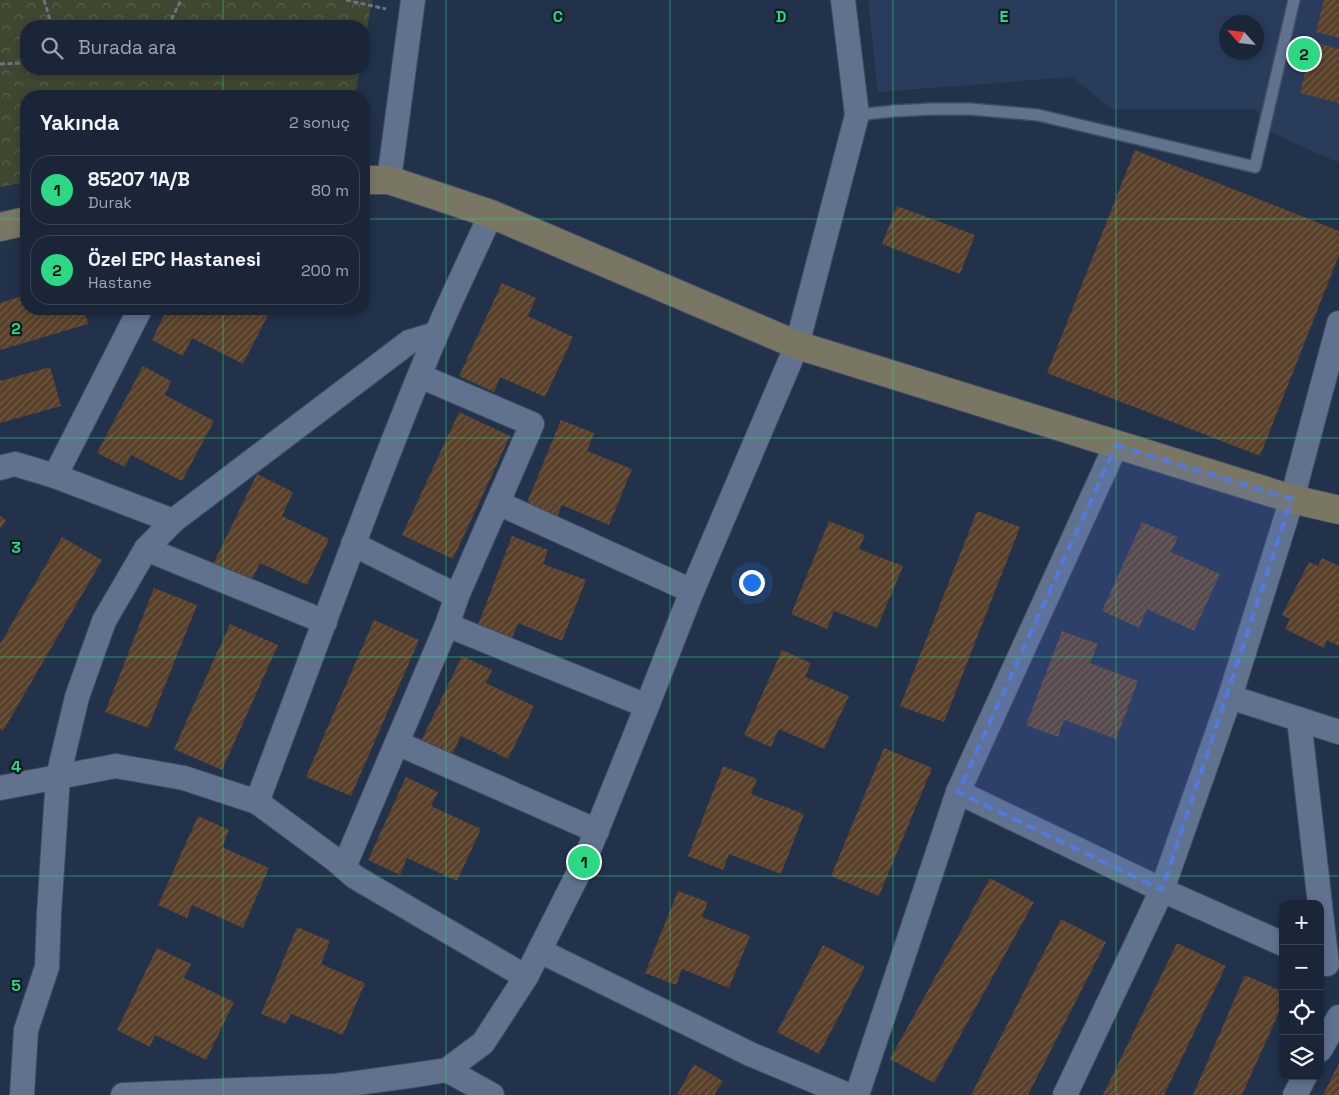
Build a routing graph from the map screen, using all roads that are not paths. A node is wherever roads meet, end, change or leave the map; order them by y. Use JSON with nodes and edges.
{"nodes":[{"id":1,"x":843,"y":0,"type":"edge"},
{"id":2,"x":1294,"y":0,"type":"edge"},
{"id":3,"x":412,"y":8,"type":"edge"},
{"id":4,"x":857,"y":116,"type":"junction"},
{"id":5,"x":376,"y":180,"type":"edge"},
{"id":6,"x":491,"y":214,"type":"junction"},
{"id":7,"x":20,"y":223,"type":"edge"},
{"id":8,"x":0,"y":228,"type":"edge"},
{"id":9,"x":138,"y":315,"type":"edge"},
{"id":10,"x":1339,"y":323,"type":"edge"},
{"id":11,"x":436,"y":334,"type":"junction"},
{"id":12,"x":797,"y":345,"type":"junction"},
{"id":13,"x":420,"y":376,"type":"junction"},
{"id":14,"x":1116,"y":445,"type":"junction"},
{"id":15,"x":0,"y":468,"type":"edge"},
{"id":16,"x":55,"y":476,"type":"junction"},
{"id":17,"x":1292,"y":499,"type":"junction"},
{"id":18,"x":498,"y":503,"type":"junction"},
{"id":19,"x":1339,"y":510,"type":"edge"},
{"id":20,"x":173,"y":521,"type":"junction"},
{"id":21,"x":353,"y":544,"type":"junction"},
{"id":22,"x":146,"y":549,"type":"junction"},
{"id":23,"x":692,"y":591,"type":"junction"},
{"id":24,"x":457,"y":596,"type":"junction"},
{"id":25,"x":325,"y":622,"type":"junction"},
{"id":26,"x":447,"y":625,"type":"junction"},
{"id":27,"x":1230,"y":697,"type":"junction"},
{"id":28,"x":647,"y":706,"type":"junction"},
{"id":29,"x":1299,"y":719,"type":"junction"},
{"id":30,"x":1339,"y":732,"type":"edge"},
{"id":31,"x":397,"y":743,"type":"junction"},
{"id":32,"x":58,"y":777,"type":"junction"},
{"id":33,"x":0,"y":788,"type":"edge"},
{"id":34,"x":958,"y":792,"type":"junction"},
{"id":35,"x":257,"y":802,"type":"junction"},
{"id":36,"x":596,"y":831,"type":"junction"},
{"id":37,"x":344,"y":867,"type":"junction"},
{"id":38,"x":1162,"y":890,"type":"junction"},
{"id":39,"x":1320,"y":900,"type":"edge"},
{"id":40,"x":1324,"y":931,"type":"edge"},
{"id":41,"x":1279,"y":942,"type":"edge"},
{"id":42,"x":540,"y":951,"type":"junction"},
{"id":43,"x":1329,"y":965,"type":"edge"},
{"id":44,"x":526,"y":977,"type":"junction"},
{"id":45,"x":1339,"y":1017,"type":"edge"},
{"id":46,"x":1324,"y":1043,"type":"edge"},
{"id":47,"x":447,"y":1070,"type":"junction"},
{"id":48,"x":1304,"y":1080,"type":"edge"},
{"id":49,"x":413,"y":1085,"type":"edge"},
{"id":50,"x":203,"y":1093,"type":"edge"},
{"id":51,"x":22,"y":1095,"type":"edge"},
{"id":52,"x":123,"y":1095,"type":"edge"},
{"id":53,"x":492,"y":1095,"type":"edge"},
{"id":54,"x":848,"y":1095,"type":"edge"},
{"id":55,"x":857,"y":1095,"type":"edge"},
{"id":56,"x":1065,"y":1095,"type":"edge"},
{"id":57,"x":1295,"y":1095,"type":"edge"}],
"edges":[{"from":1,"to":4,"type":"street"},
{"from":2,"to":4,"type":"lane"},
{"from":3,"to":5,"type":"street"},
{"from":4,"to":12,"type":"street"},
{"from":5,"to":6,"type":"street"},
{"from":6,"to":11,"type":"street"},
{"from":6,"to":12,"type":"street"},
{"from":7,"to":8,"type":"street"},
{"from":9,"to":16,"type":"street"},
{"from":10,"to":17,"type":"street"},
{"from":11,"to":13,"type":"street"},
{"from":11,"to":20,"type":"street"},
{"from":12,"to":14,"type":"street"},
{"from":12,"to":23,"type":"street"},
{"from":13,"to":18,"type":"street"},
{"from":13,"to":21,"type":"street"},
{"from":14,"to":17,"type":"street"},
{"from":14,"to":34,"type":"street"},
{"from":15,"to":16,"type":"street"},
{"from":16,"to":20,"type":"street"},
{"from":17,"to":19,"type":"street"},
{"from":17,"to":27,"type":"street"},
{"from":18,"to":23,"type":"street"},
{"from":18,"to":24,"type":"street"},
{"from":20,"to":22,"type":"street"},
{"from":21,"to":24,"type":"street"},
{"from":21,"to":25,"type":"street"},
{"from":22,"to":25,"type":"street"},
{"from":22,"to":32,"type":"street"},
{"from":23,"to":28,"type":"street"},
{"from":24,"to":26,"type":"street"},
{"from":25,"to":35,"type":"street"},
{"from":26,"to":28,"type":"street"},
{"from":26,"to":31,"type":"street"},
{"from":27,"to":29,"type":"street"},
{"from":27,"to":38,"type":"street"},
{"from":28,"to":36,"type":"street"},
{"from":29,"to":30,"type":"street"},
{"from":29,"to":39,"type":"street"},
{"from":31,"to":36,"type":"street"},
{"from":31,"to":37,"type":"street"},
{"from":32,"to":33,"type":"street"},
{"from":32,"to":35,"type":"street"},
{"from":32,"to":51,"type":"street"},
{"from":34,"to":38,"type":"street"},
{"from":34,"to":55,"type":"street"},
{"from":35,"to":37,"type":"street"},
{"from":36,"to":42,"type":"street"},
{"from":37,"to":44,"type":"street"},
{"from":38,"to":41,"type":"street"},
{"from":38,"to":56,"type":"street"},
{"from":40,"to":43,"type":"street"},
{"from":42,"to":44,"type":"street"},
{"from":42,"to":54,"type":"street"},
{"from":44,"to":47,"type":"street"},
{"from":45,"to":46,"type":"street"},
{"from":47,"to":49,"type":"street"},
{"from":47,"to":53,"type":"street"},
{"from":48,"to":57,"type":"street"},
{"from":49,"to":50,"type":"street"},
{"from":50,"to":52,"type":"street"}]}
